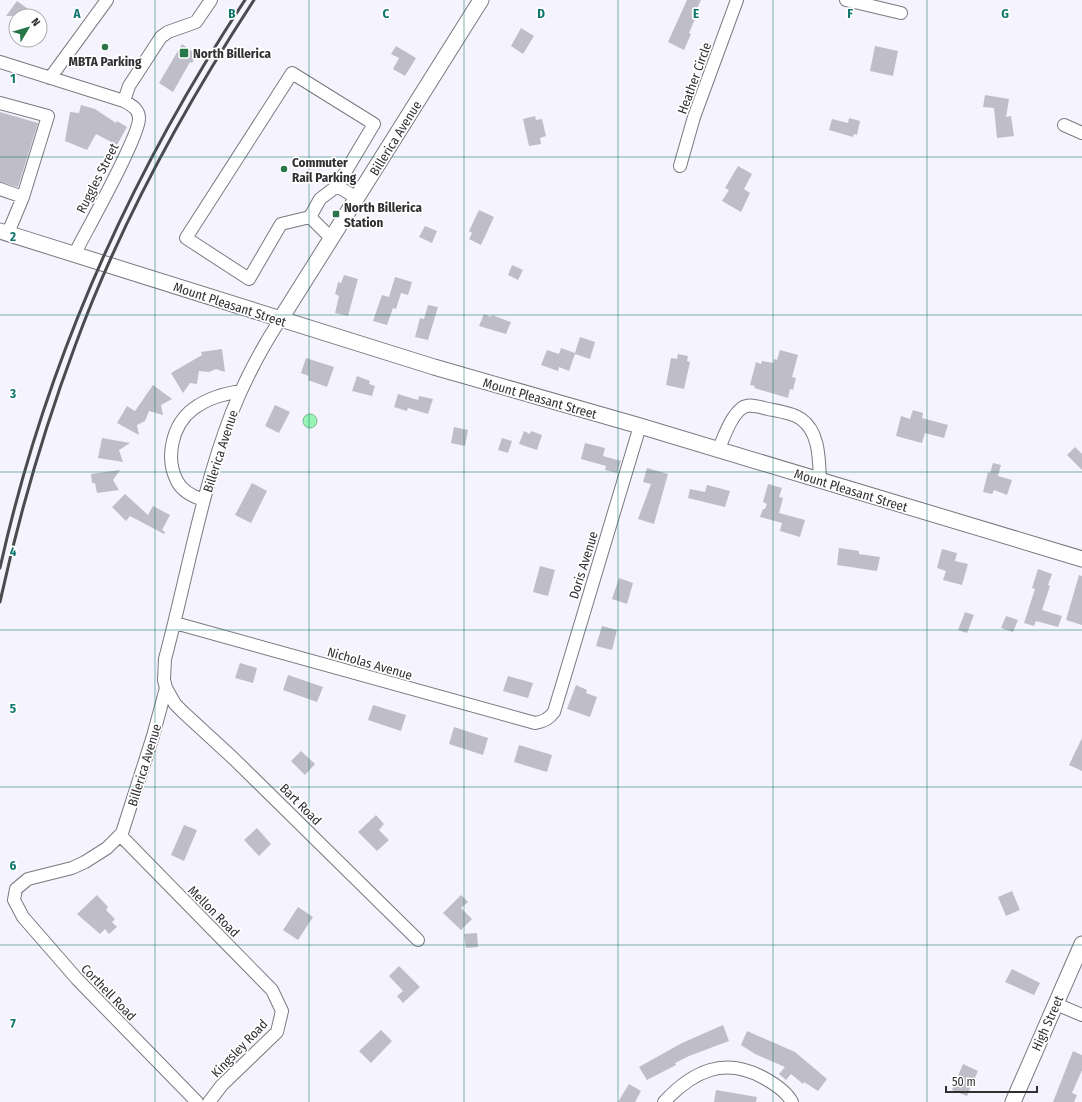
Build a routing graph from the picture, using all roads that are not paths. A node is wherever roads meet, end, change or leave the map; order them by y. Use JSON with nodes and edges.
{"nodes":[{"id":1,"x":107,"y":0,"type":"edge"},
{"id":2,"x":211,"y":0,"type":"edge"},
{"id":3,"x":481,"y":0,"type":"edge"},
{"id":4,"x":736,"y":0,"type":"edge"},
{"id":5,"x":846,"y":0,"type":"edge"},
{"id":6,"x":901,"y":13,"type":"dead end"},
{"id":7,"x":0,"y":62,"type":"edge"},
{"id":8,"x":50,"y":78,"type":"junction"},
{"id":9,"x":124,"y":101,"type":"junction"},
{"id":10,"x":0,"y":102,"type":"edge"},
{"id":11,"x":1064,"y":125,"type":"dead end"},
{"id":12,"x":1082,"y":133,"type":"edge"},
{"id":13,"x":680,"y":166,"type":"dead end"},
{"id":14,"x":337,"y":186,"type":"junction"},
{"id":15,"x":0,"y":189,"type":"edge"},
{"id":16,"x":23,"y":198,"type":"junction"},
{"id":17,"x":357,"y":198,"type":"junction"},
{"id":18,"x":310,"y":217,"type":"junction"},
{"id":19,"x":4,"y":232,"type":"edge"},
{"id":20,"x":332,"y":239,"type":"junction"},
{"id":21,"x":74,"y":255,"type":"junction"},
{"id":22,"x":280,"y":320,"type":"junction"},
{"id":23,"x":241,"y":391,"type":"junction"},
{"id":24,"x":640,"y":426,"type":"junction"},
{"id":25,"x":718,"y":450,"type":"junction"},
{"id":26,"x":820,"y":481,"type":"junction"},
{"id":27,"x":204,"y":500,"type":"junction"},
{"id":28,"x":1082,"y":559,"type":"edge"},
{"id":29,"x":175,"y":623,"type":"junction"},
{"id":30,"x":166,"y":688,"type":"junction"},
{"id":31,"x":554,"y":712,"type":"joint"},
{"id":32,"x":120,"y":835,"type":"junction"},
{"id":33,"x":14,"y":894,"type":"joint"},
{"id":34,"x":418,"y":940,"type":"dead end"},
{"id":35,"x":1082,"y":944,"type":"edge"},
{"id":36,"x":1056,"y":1004,"type":"junction"},
{"id":37,"x":282,"y":1011,"type":"joint"},
{"id":38,"x":1082,"y":1015,"type":"edge"},
{"id":39,"x":196,"y":1102,"type":"edge"},
{"id":40,"x":209,"y":1102,"type":"edge"},
{"id":41,"x":664,"y":1102,"type":"edge"},
{"id":42,"x":792,"y":1102,"type":"edge"},
{"id":43,"x":1013,"y":1102,"type":"edge"}],
"edges":[{"from":1,"to":8,"type":"street"},
{"from":2,"to":9,"type":"street"},
{"from":3,"to":17,"type":"main road","name":"Billerica Avenue"},
{"from":4,"to":13,"type":"street","name":"Heather Circle"},
{"from":5,"to":6,"type":"street"},
{"from":7,"to":8,"type":"street"},
{"from":8,"to":9,"type":"street"},
{"from":9,"to":21,"type":"street","name":"Ruggles Street"},
{"from":10,"to":16,"type":"street"},
{"from":11,"to":12,"type":"street"},
{"from":14,"to":17,"type":"street"},
{"from":14,"to":18,"type":"street"},
{"from":14,"to":18,"type":"street"},
{"from":15,"to":16,"type":"street"},
{"from":16,"to":19,"type":"street"},
{"from":17,"to":20,"type":"main road","name":"Billerica Avenue"},
{"from":18,"to":20,"type":"street"},
{"from":19,"to":21,"type":"main road","name":"Mount Pleasant Street"},
{"from":20,"to":22,"type":"main road","name":"Billerica Avenue"},
{"from":21,"to":22,"type":"main road","name":"Mount Pleasant Street"},
{"from":22,"to":23,"type":"street","name":"Billerica Avenue"},
{"from":22,"to":24,"type":"main road","name":"Mount Pleasant Street"},
{"from":23,"to":27,"type":"street","name":"Billerica Avenue"},
{"from":23,"to":27,"type":"street"},
{"from":24,"to":25,"type":"main road","name":"Mount Pleasant Street"},
{"from":24,"to":31,"type":"street","name":"Doris Avenue"},
{"from":25,"to":26,"type":"main road","name":"Mount Pleasant Street"},
{"from":25,"to":26,"type":"street"},
{"from":26,"to":28,"type":"main road","name":"Mount Pleasant Street"},
{"from":27,"to":29,"type":"street","name":"Billerica Avenue"},
{"from":29,"to":30,"type":"street","name":"Billerica Avenue"},
{"from":29,"to":31,"type":"street","name":"Nicholas Avenue"},
{"from":30,"to":32,"type":"street","name":"Billerica Avenue"},
{"from":30,"to":34,"type":"street","name":"Bart Road"},
{"from":32,"to":33,"type":"street","name":"Billerica Avenue"},
{"from":32,"to":37,"type":"street","name":"Mellon Road"},
{"from":33,"to":39,"type":"street","name":"Corthell Road"},
{"from":35,"to":36,"type":"main road","name":"High Street"},
{"from":36,"to":38,"type":"street"},
{"from":36,"to":43,"type":"main road","name":"High Street"},
{"from":37,"to":40,"type":"street","name":"Kingsley Road"},
{"from":41,"to":42,"type":"street"}]}
